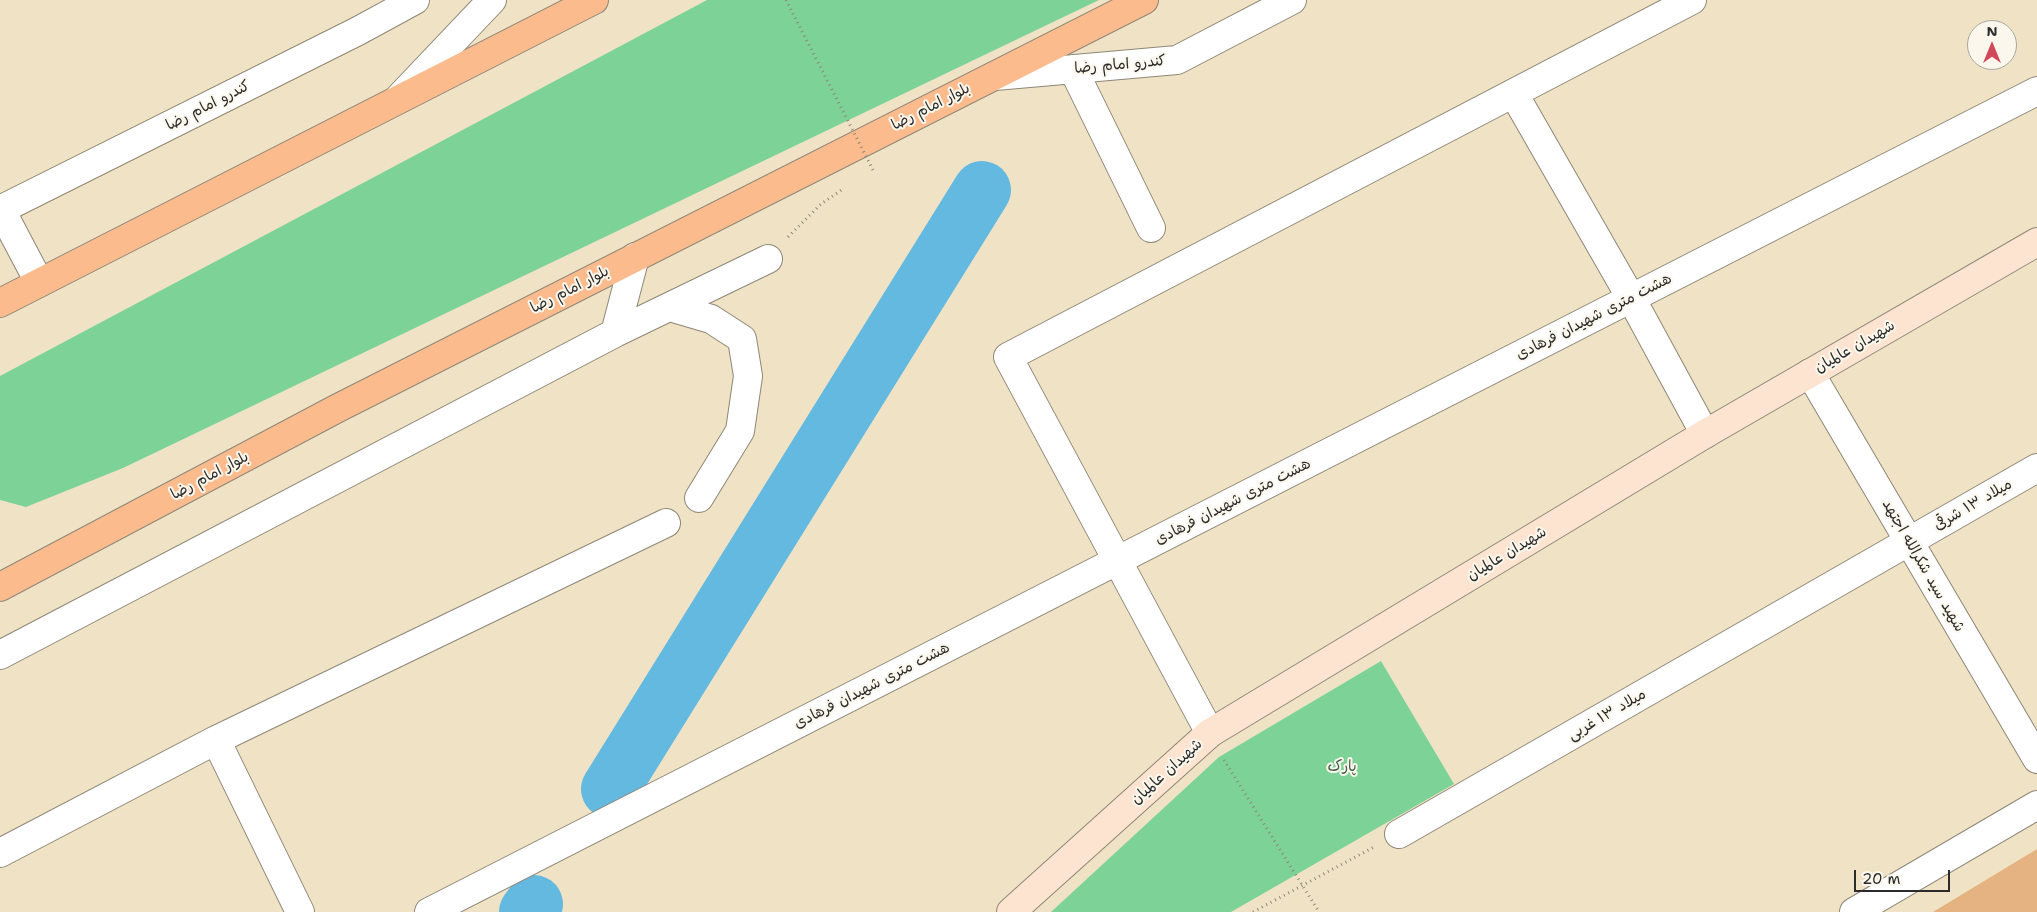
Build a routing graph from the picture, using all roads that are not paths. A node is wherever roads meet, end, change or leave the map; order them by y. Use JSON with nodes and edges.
{"nodes":[{"id":1,"x":415,"y":0,"type":"edge"},
{"id":2,"x":492,"y":0,"type":"edge"},
{"id":3,"x":594,"y":0,"type":"edge"},
{"id":4,"x":1144,"y":0,"type":"edge"},
{"id":5,"x":1292,"y":0,"type":"edge"},
{"id":6,"x":1692,"y":0,"type":"edge"},
{"id":7,"x":1072,"y":69,"type":"junction"},
{"id":8,"x":993,"y":76,"type":"junction"},
{"id":9,"x":2037,"y":91,"type":"edge"},
{"id":10,"x":1514,"y":94,"type":"junction"},
{"id":11,"x":395,"y":102,"type":"junction"},
{"id":12,"x":0,"y":209,"type":"edge"},
{"id":13,"x":1151,"y":228,"type":"dead end"},
{"id":14,"x":2037,"y":242,"type":"edge"},
{"id":15,"x":635,"y":257,"type":"junction"},
{"id":16,"x":768,"y":258,"type":"road end"},
{"id":17,"x":39,"y":282,"type":"junction"},
{"id":18,"x":1631,"y":298,"type":"junction"},
{"id":19,"x":0,"y":303,"type":"edge"},
{"id":20,"x":670,"y":307,"type":"junction"},
{"id":21,"x":615,"y":333,"type":"junction"},
{"id":22,"x":1810,"y":373,"type":"junction"},
{"id":23,"x":1705,"y":434,"type":"junction"},
{"id":24,"x":2037,"y":468,"type":"edge"},
{"id":25,"x":699,"y":498,"type":"dead end"},
{"id":26,"x":666,"y":523,"type":"dead end"},
{"id":27,"x":1909,"y":542,"type":"junction"},
{"id":28,"x":1117,"y":561,"type":"junction"},
{"id":29,"x":0,"y":587,"type":"edge"},
{"id":30,"x":0,"y":655,"type":"edge"},
{"id":31,"x":216,"y":740,"type":"junction"},
{"id":32,"x":1215,"y":742,"type":"junction"},
{"id":33,"x":2037,"y":759,"type":"edge"},
{"id":34,"x":2037,"y":805,"type":"edge"},
{"id":35,"x":1399,"y":834,"type":"road end"},
{"id":36,"x":0,"y":853,"type":"edge"},
{"id":37,"x":300,"y":912,"type":"edge"},
{"id":38,"x":429,"y":912,"type":"edge"},
{"id":39,"x":1012,"y":912,"type":"edge"},
{"id":40,"x":1854,"y":912,"type":"edge"}],
"edges":[{"from":1,"to":12,"type":"street","name":"کندرو امام رضا"},
{"from":2,"to":11,"type":"street"},
{"from":3,"to":11,"type":"main road"},
{"from":4,"to":8,"type":"main road","name":"بلوار امام رضا"},
{"from":5,"to":7,"type":"street","name":"کندرو امام رضا"},
{"from":6,"to":10,"type":"street"},
{"from":7,"to":8,"type":"street","name":"کندرو امام رضا"},
{"from":7,"to":13,"type":"street"},
{"from":8,"to":15,"type":"main road","name":"بلوار امام رضا"},
{"from":9,"to":18,"type":"street","name":"هشت متری شهیدان فرهادی"},
{"from":10,"to":18,"type":"street"},
{"from":10,"to":28,"type":"street"},
{"from":11,"to":17,"type":"main road"},
{"from":12,"to":17,"type":"street"},
{"from":14,"to":22,"type":"street","name":"شهیدان عالمیان"},
{"from":15,"to":21,"type":"street"},
{"from":15,"to":29,"type":"main road","name":"بلوار امام رضا"},
{"from":16,"to":20,"type":"street"},
{"from":17,"to":19,"type":"main road"},
{"from":18,"to":23,"type":"street"},
{"from":18,"to":28,"type":"street","name":"هشت متری شهیدان فرهادی"},
{"from":20,"to":21,"type":"street"},
{"from":20,"to":25,"type":"street"},
{"from":21,"to":30,"type":"street"},
{"from":22,"to":23,"type":"street","name":"شهیدان عالمیان"},
{"from":22,"to":27,"type":"street","name":"شهید سید شکرالله اجتهد"},
{"from":23,"to":32,"type":"street","name":"شهیدان عالمیان"},
{"from":24,"to":27,"type":"street","name":"میلاد ۱۳ شرقی"},
{"from":26,"to":31,"type":"street"},
{"from":27,"to":33,"type":"street","name":"شهید سید شکرالله اجتهد"},
{"from":27,"to":35,"type":"street","name":"میلاد ۱۳ غربی"},
{"from":28,"to":32,"type":"street"},
{"from":28,"to":38,"type":"street","name":"هشت متری شهیدان فرهادی"},
{"from":31,"to":36,"type":"street"},
{"from":31,"to":37,"type":"street"},
{"from":32,"to":39,"type":"street","name":"شهیدان عالمیان"},
{"from":34,"to":40,"type":"street"}]}
